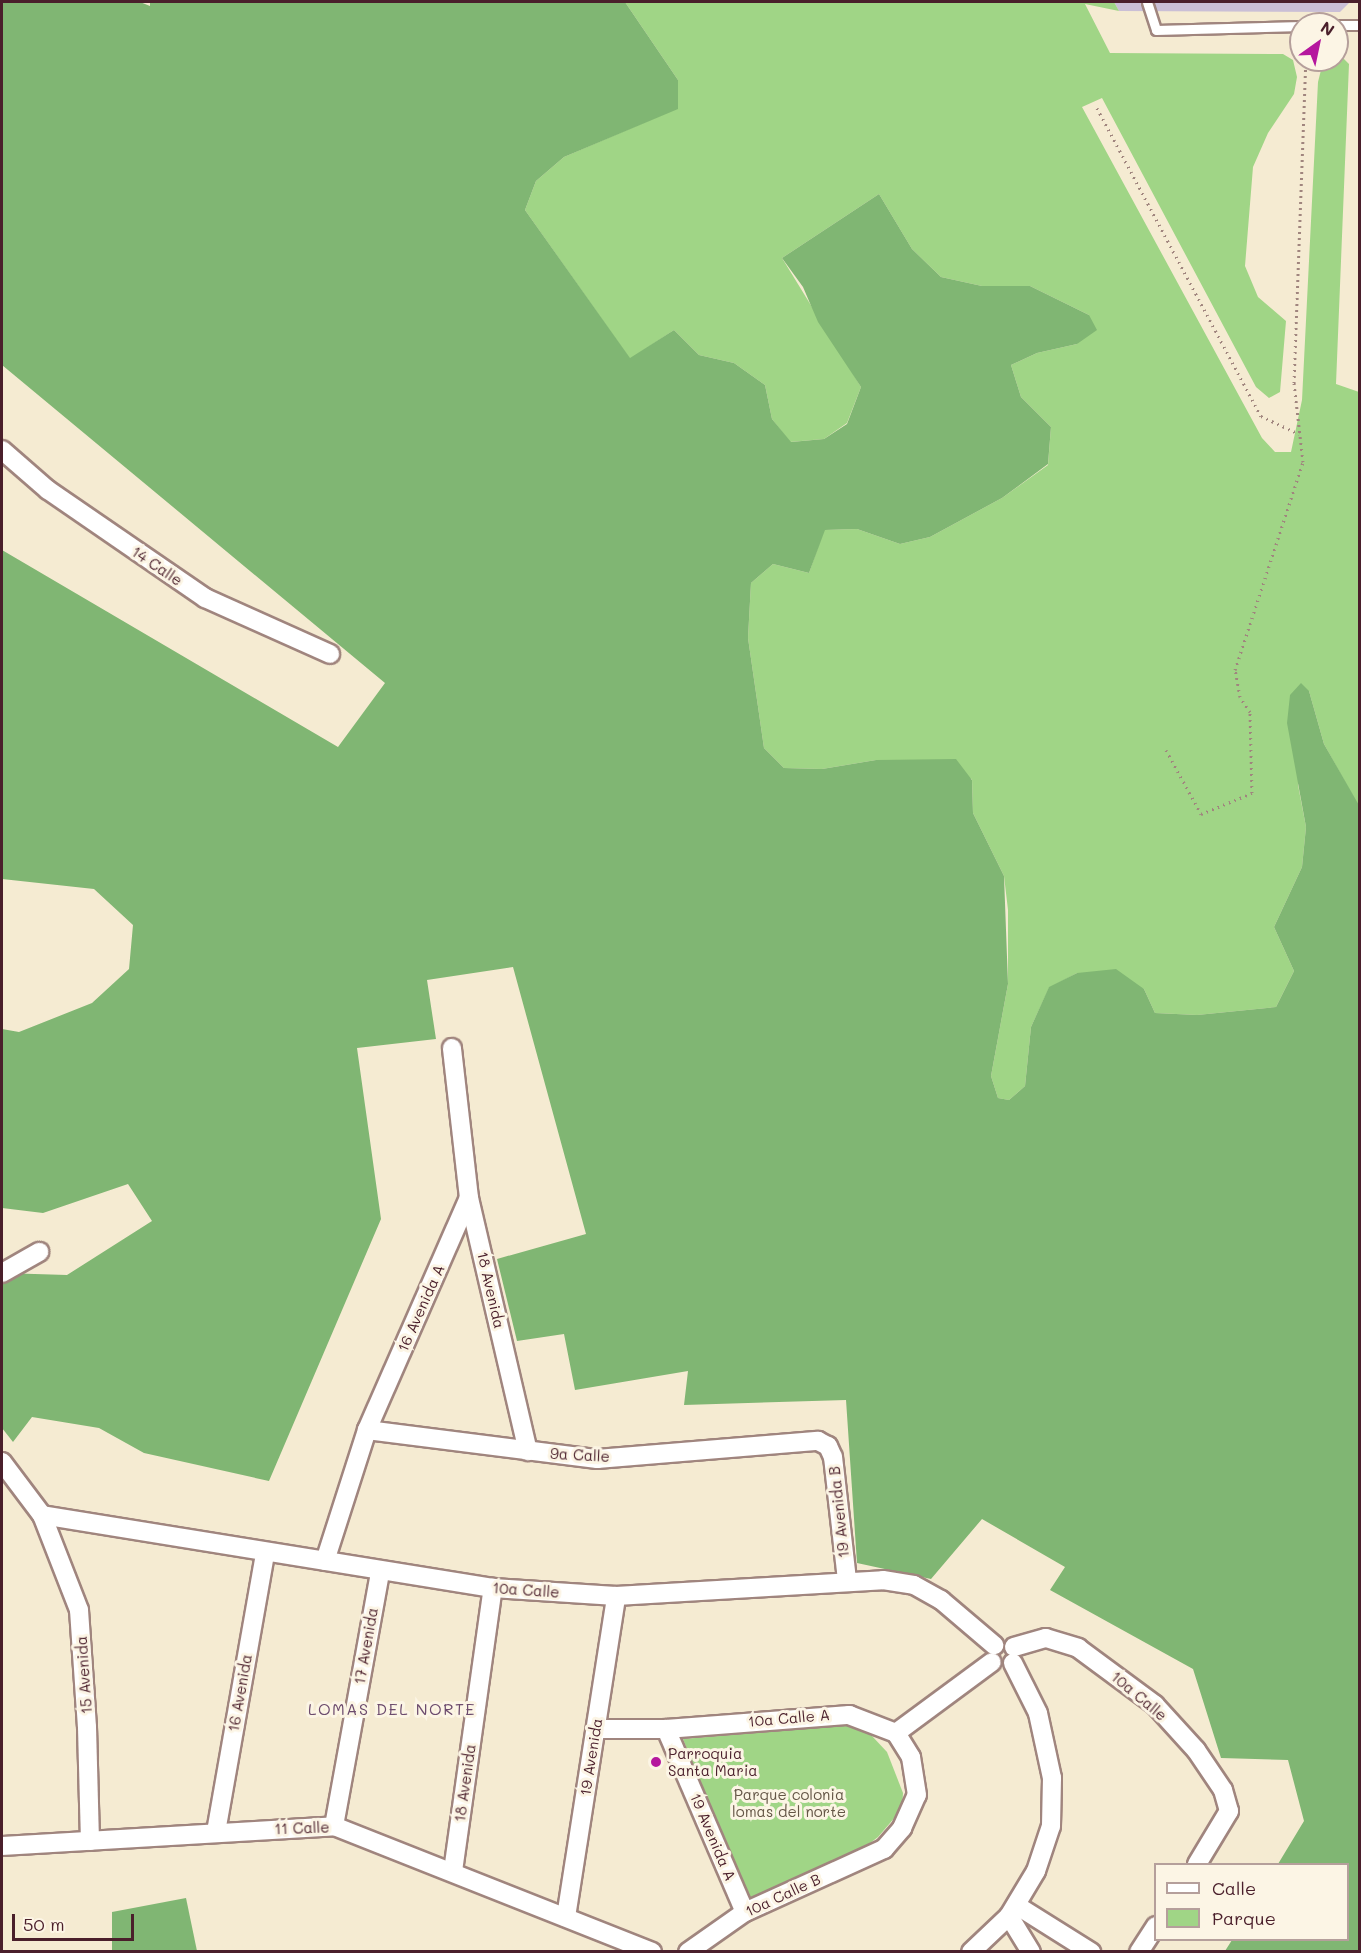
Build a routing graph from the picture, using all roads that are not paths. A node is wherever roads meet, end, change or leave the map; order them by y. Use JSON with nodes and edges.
{"nodes":[{"id":1,"x":1147,"y":2,"type":"edge"},
{"id":2,"x":1289,"y":26,"type":"edge"},
{"id":3,"x":2,"y":450,"type":"edge"},
{"id":4,"x":330,"y":654,"type":"dead end"},
{"id":5,"x":452,"y":1048,"type":"dead end"},
{"id":6,"x":469,"y":1198,"type":"junction"},
{"id":7,"x":39,"y":1252,"type":"dead end"},
{"id":8,"x":2,"y":1273,"type":"edge"},
{"id":9,"x":367,"y":1430,"type":"junction"},
{"id":10,"x":828,"y":1446,"type":"joint"},
{"id":11,"x":528,"y":1451,"type":"junction"},
{"id":12,"x":2,"y":1462,"type":"edge"},
{"id":13,"x":42,"y":1515,"type":"junction"},
{"id":14,"x":264,"y":1554,"type":"junction"},
{"id":15,"x":325,"y":1561,"type":"junction"},
{"id":16,"x":380,"y":1572,"type":"junction"},
{"id":17,"x":847,"y":1579,"type":"junction"},
{"id":18,"x":493,"y":1588,"type":"junction"},
{"id":19,"x":616,"y":1596,"type":"junction"},
{"id":20,"x":993,"y":1654,"type":"junction"},
{"id":21,"x":1014,"y":1655,"type":"junction"},
{"id":22,"x":596,"y":1729,"type":"junction"},
{"id":23,"x":666,"y":1729,"type":"junction"},
{"id":24,"x":896,"y":1733,"type":"junction"},
{"id":25,"x":334,"y":1826,"type":"junction"},
{"id":26,"x":216,"y":1832,"type":"junction"},
{"id":27,"x":90,"y":1841,"type":"junction"},
{"id":28,"x":2,"y":1846,"type":"edge"},
{"id":29,"x":1198,"y":1863,"type":"edge"},
{"id":30,"x":453,"y":1871,"type":"junction"},
{"id":31,"x":1013,"y":1911,"type":"junction"},
{"id":32,"x":745,"y":1912,"type":"junction"},
{"id":33,"x":566,"y":1917,"type":"junction"},
{"id":34,"x":1154,"y":1928,"type":"edge"},
{"id":35,"x":652,"y":1952,"type":"edge"},
{"id":36,"x":688,"y":1952,"type":"edge"},
{"id":37,"x":971,"y":1952,"type":"edge"},
{"id":38,"x":1031,"y":1952,"type":"edge"},
{"id":39,"x":1091,"y":1952,"type":"edge"},
{"id":40,"x":1139,"y":1952,"type":"edge"}],
"edges":[{"from":1,"to":2,"type":"lane"},
{"from":3,"to":4,"type":"street","name":"14 Calle"},
{"from":5,"to":6,"type":"street"},
{"from":6,"to":9,"type":"street","name":"16 Avenida A"},
{"from":6,"to":11,"type":"street","name":"18 Avenida"},
{"from":7,"to":8,"type":"street"},
{"from":9,"to":11,"type":"street","name":"9a Calle"},
{"from":9,"to":15,"type":"street","name":"16 Avenida A"},
{"from":10,"to":11,"type":"street","name":"9a Calle"},
{"from":10,"to":17,"type":"street","name":"19 Avenida B"},
{"from":12,"to":13,"type":"street","name":"15 Avenida"},
{"from":13,"to":14,"type":"street","name":"10a Calle"},
{"from":13,"to":27,"type":"street","name":"15 Avenida"},
{"from":14,"to":15,"type":"street","name":"10a Calle"},
{"from":14,"to":26,"type":"street","name":"16 Avenida"},
{"from":15,"to":16,"type":"street","name":"10a Calle"},
{"from":16,"to":18,"type":"street","name":"10a Calle"},
{"from":16,"to":25,"type":"street","name":"17 Avenida"},
{"from":17,"to":19,"type":"street","name":"10a Calle"},
{"from":17,"to":20,"type":"street","name":"10a Calle"},
{"from":18,"to":19,"type":"street","name":"10a Calle"},
{"from":18,"to":30,"type":"street","name":"18 Avenida"},
{"from":19,"to":22,"type":"street","name":"19 Avenida"},
{"from":20,"to":21,"type":"street"},
{"from":20,"to":24,"type":"street"},
{"from":21,"to":29,"type":"street","name":"10a Calle"},
{"from":21,"to":31,"type":"street"},
{"from":22,"to":23,"type":"street","name":"10a Calle A"},
{"from":22,"to":33,"type":"street","name":"19 Avenida"},
{"from":23,"to":24,"type":"street","name":"10a Calle A"},
{"from":23,"to":32,"type":"street","name":"19 Avenida A"},
{"from":24,"to":32,"type":"street","name":"10a Calle B"},
{"from":25,"to":26,"type":"street","name":"11 Calle"},
{"from":25,"to":30,"type":"street","name":"11 Calle"},
{"from":26,"to":27,"type":"street","name":"11 Calle"},
{"from":27,"to":28,"type":"street","name":"11 Calle"},
{"from":30,"to":33,"type":"street","name":"11 Calle"},
{"from":31,"to":37,"type":"street"},
{"from":31,"to":38,"type":"street"},
{"from":31,"to":39,"type":"street"},
{"from":32,"to":36,"type":"street","name":"10a Calle B"},
{"from":33,"to":35,"type":"street","name":"11 Calle"},
{"from":34,"to":40,"type":"street"}]}
